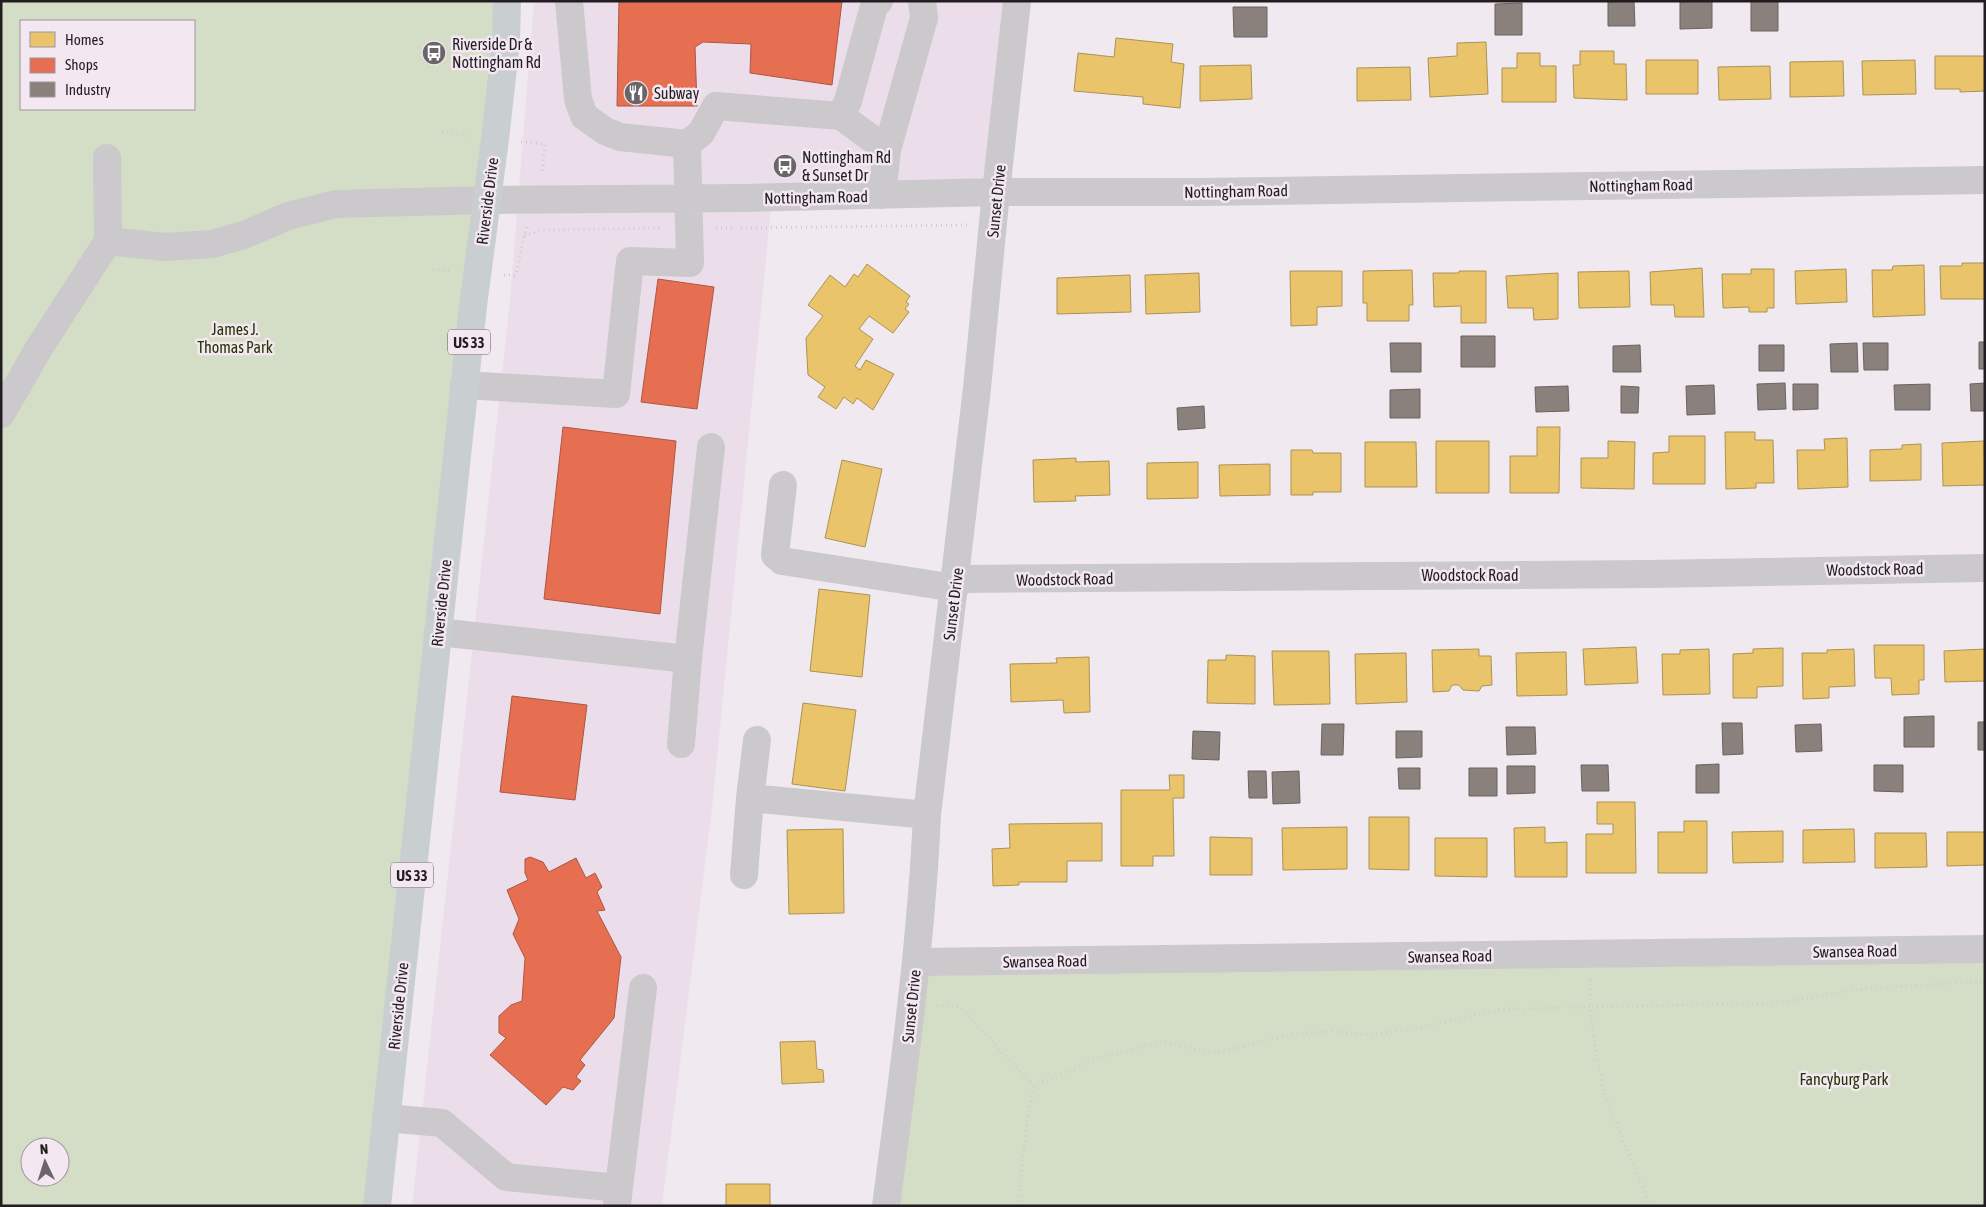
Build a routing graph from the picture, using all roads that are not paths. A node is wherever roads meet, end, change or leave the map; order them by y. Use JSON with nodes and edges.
{"nodes":[{"id":1,"x":507,"y":1,"type":"edge"},
{"id":2,"x":569,"y":1,"type":"edge"},
{"id":3,"x":879,"y":1,"type":"edge"},
{"id":4,"x":922,"y":1,"type":"edge"},
{"id":5,"x":1017,"y":1,"type":"edge"},
{"id":6,"x":841,"y":116,"type":"junction"},
{"id":7,"x":687,"y":144,"type":"junction"},
{"id":8,"x":887,"y":150,"type":"junction"},
{"id":9,"x":107,"y":158,"type":"dead end"},
{"id":10,"x":1985,"y":180,"type":"edge"},
{"id":11,"x":996,"y":192,"type":"junction"},
{"id":12,"x":882,"y":195,"type":"junction"},
{"id":13,"x":688,"y":199,"type":"junction"},
{"id":14,"x":488,"y":200,"type":"junction"},
{"id":15,"x":108,"y":240,"type":"junction"},
{"id":16,"x":464,"y":385,"type":"junction"},
{"id":17,"x":1,"y":414,"type":"edge"},
{"id":18,"x":711,"y":447,"type":"dead end"},
{"id":19,"x":783,"y":484,"type":"dead end"},
{"id":20,"x":1985,"y":568,"type":"edge"},
{"id":21,"x":955,"y":584,"type":"junction"},
{"id":22,"x":438,"y":632,"type":"junction"},
{"id":23,"x":688,"y":659,"type":"junction"},
{"id":24,"x":757,"y":740,"type":"dead end"},
{"id":25,"x":681,"y":744,"type":"dead end"},
{"id":26,"x":750,"y":798,"type":"junction"},
{"id":27,"x":927,"y":815,"type":"junction"},
{"id":28,"x":744,"y":875,"type":"dead end"},
{"id":29,"x":1985,"y":949,"type":"edge"},
{"id":30,"x":916,"y":962,"type":"junction"},
{"id":31,"x":643,"y":988,"type":"dead end"},
{"id":32,"x":386,"y":1118,"type":"junction"},
{"id":33,"x":618,"y":1197,"type":"edge"},
{"id":34,"x":377,"y":1206,"type":"edge"},
{"id":35,"x":886,"y":1206,"type":"edge"}],
"edges":[{"from":1,"to":14,"type":"main road","name":"Riverside Drive","number":"US 33"},
{"from":2,"to":7,"type":"street"},
{"from":3,"to":6,"type":"street"},
{"from":4,"to":8,"type":"street"},
{"from":5,"to":11,"type":"street","name":"Sunset Drive"},
{"from":6,"to":7,"type":"street"},
{"from":6,"to":8,"type":"street"},
{"from":7,"to":13,"type":"street"},
{"from":8,"to":12,"type":"street"},
{"from":9,"to":15,"type":"street"},
{"from":10,"to":11,"type":"street","name":"Nottingham Road"},
{"from":11,"to":12,"type":"street","name":"Nottingham Road"},
{"from":11,"to":21,"type":"street","name":"Sunset Drive"},
{"from":12,"to":13,"type":"street","name":"Nottingham Road"},
{"from":13,"to":14,"type":"street","name":"Nottingham Road"},
{"from":13,"to":16,"type":"street"},
{"from":14,"to":15,"type":"street","name":"Nottingham Road"},
{"from":14,"to":16,"type":"main road","name":"Riverside Drive","number":"US 33"},
{"from":15,"to":17,"type":"street"},
{"from":16,"to":22,"type":"main road","name":"Riverside Drive","number":"US 33"},
{"from":18,"to":23,"type":"street"},
{"from":19,"to":21,"type":"street","name":"Woodstock Road"},
{"from":20,"to":21,"type":"street","name":"Woodstock Road"},
{"from":21,"to":27,"type":"street","name":"Sunset Drive"},
{"from":22,"to":23,"type":"street"},
{"from":22,"to":32,"type":"main road","name":"Riverside Drive","number":"US 33"},
{"from":23,"to":25,"type":"street"},
{"from":24,"to":26,"type":"street"},
{"from":26,"to":27,"type":"street"},
{"from":26,"to":28,"type":"street"},
{"from":27,"to":30,"type":"street","name":"Sunset Drive"},
{"from":29,"to":30,"type":"street","name":"Swansea Road"},
{"from":30,"to":35,"type":"street","name":"Sunset Drive"},
{"from":31,"to":33,"type":"street"},
{"from":32,"to":33,"type":"street"},
{"from":32,"to":34,"type":"main road","name":"Riverside Drive","number":"US 33"}]}
